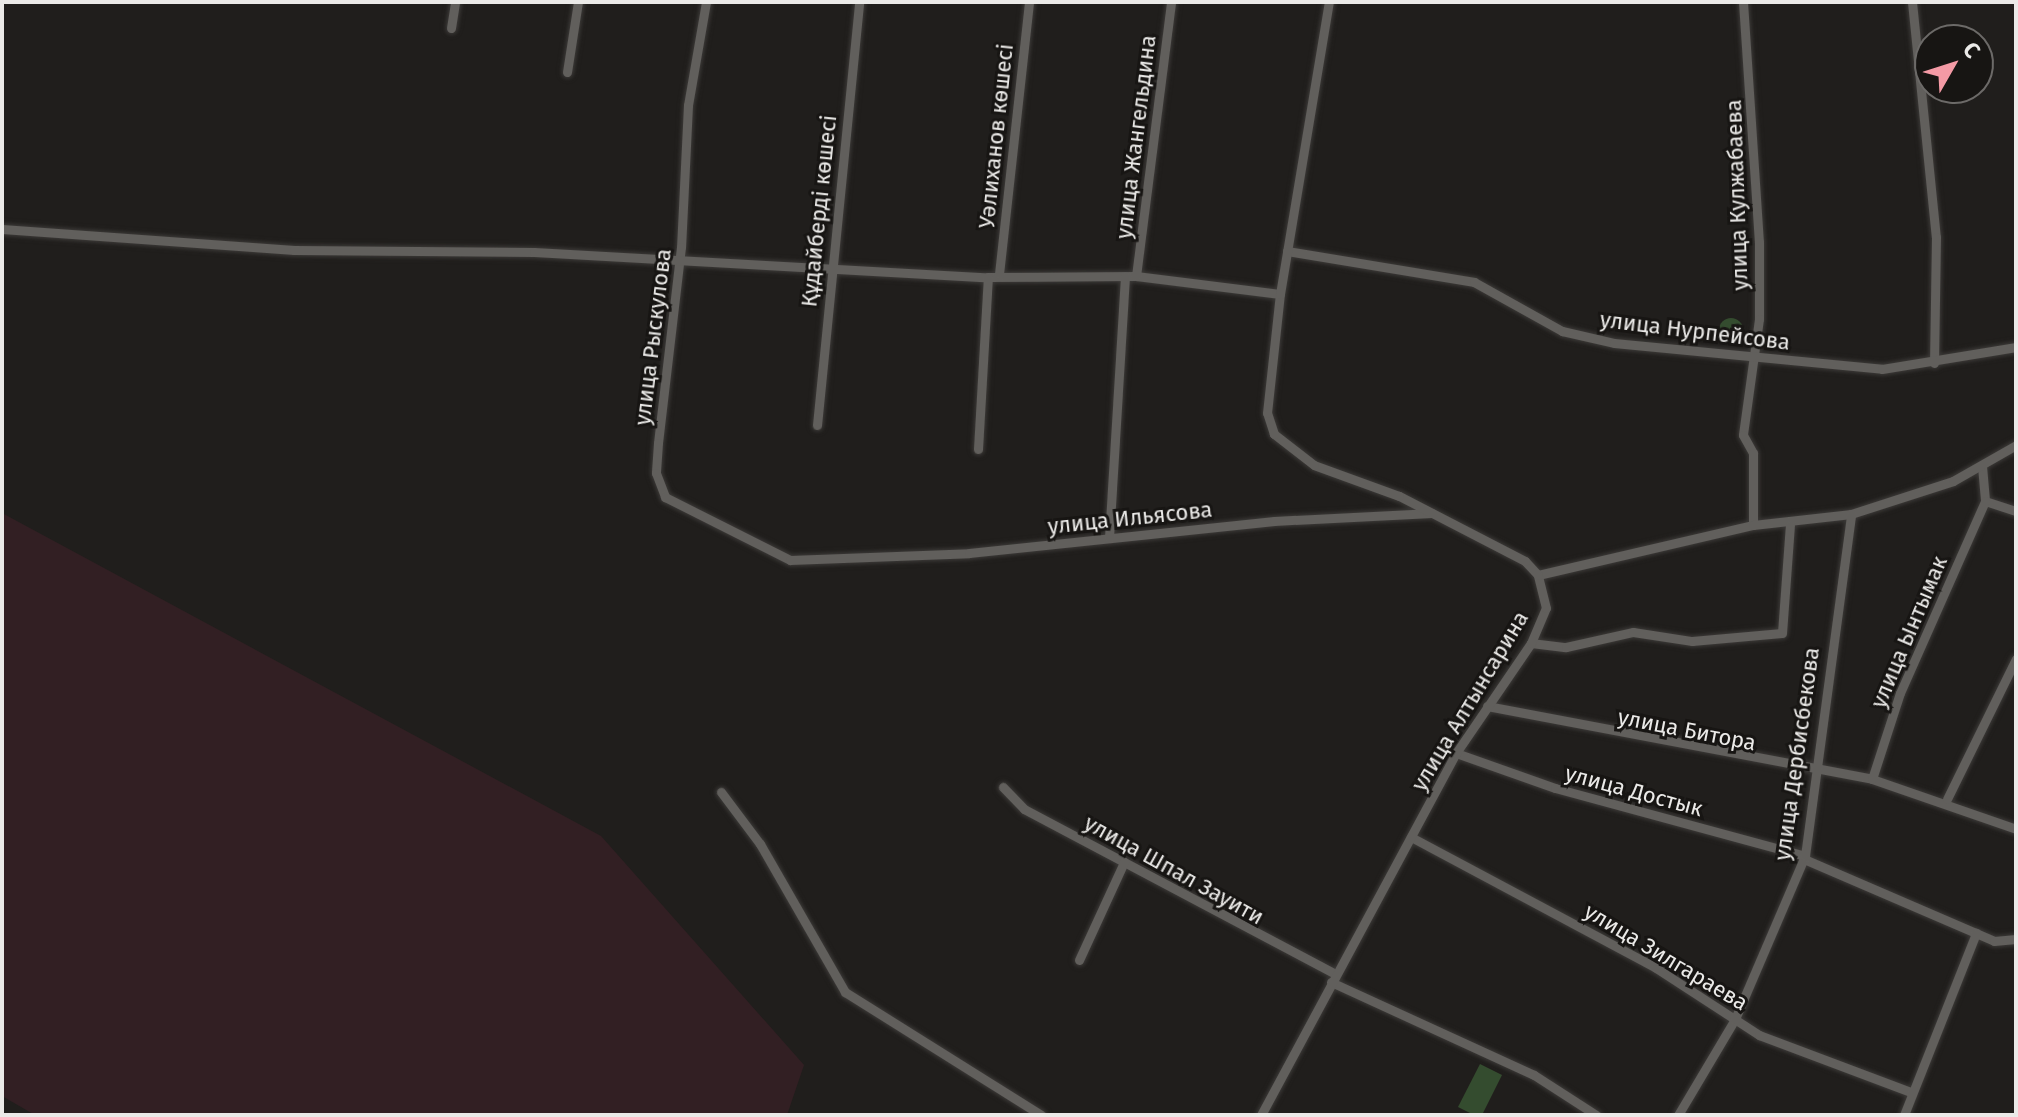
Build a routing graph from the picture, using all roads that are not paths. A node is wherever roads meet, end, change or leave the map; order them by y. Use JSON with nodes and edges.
{"nodes":[{"id":1,"x":455,"y":2,"type":"edge"},
{"id":2,"x":578,"y":2,"type":"edge"},
{"id":3,"x":706,"y":2,"type":"edge"},
{"id":4,"x":859,"y":2,"type":"edge"},
{"id":5,"x":1029,"y":2,"type":"edge"},
{"id":6,"x":1171,"y":2,"type":"edge"},
{"id":7,"x":1329,"y":2,"type":"edge"},
{"id":8,"x":1743,"y":2,"type":"edge"},
{"id":9,"x":1912,"y":2,"type":"edge"},
{"id":10,"x":451,"y":28,"type":"dead end"},
{"id":11,"x":567,"y":72,"type":"dead end"},
{"id":12,"x":2,"y":229,"type":"edge"},
{"id":13,"x":1287,"y":251,"type":"junction"},
{"id":14,"x":676,"y":263,"type":"junction"},
{"id":15,"x":829,"y":270,"type":"junction"},
{"id":16,"x":999,"y":274,"type":"junction"},
{"id":17,"x":1125,"y":276,"type":"junction"},
{"id":18,"x":1136,"y":276,"type":"junction"},
{"id":19,"x":988,"y":277,"type":"junction"},
{"id":20,"x":1280,"y":294,"type":"junction"},
{"id":21,"x":2016,"y":347,"type":"edge"},
{"id":22,"x":1748,"y":357,"type":"junction"},
{"id":23,"x":1934,"y":363,"type":"junction"},
{"id":24,"x":817,"y":425,"type":"dead end"},
{"id":25,"x":2016,"y":445,"type":"edge"},
{"id":26,"x":978,"y":449,"type":"dead end"},
{"id":27,"x":1982,"y":466,"type":"junction"},
{"id":28,"x":1985,"y":501,"type":"junction"},
{"id":29,"x":2016,"y":511,"type":"edge"},
{"id":30,"x":1435,"y":513,"type":"junction"},
{"id":31,"x":1851,"y":514,"type":"junction"},
{"id":32,"x":1753,"y":525,"type":"junction"},
{"id":33,"x":1790,"y":525,"type":"junction"},
{"id":34,"x":1109,"y":538,"type":"junction"},
{"id":35,"x":829,"y":559,"type":"joint"},
{"id":36,"x":1538,"y":575,"type":"junction"},
{"id":37,"x":1531,"y":643,"type":"junction"},
{"id":38,"x":2016,"y":659,"type":"edge"},
{"id":39,"x":1487,"y":706,"type":"junction"},
{"id":40,"x":1456,"y":753,"type":"junction"},
{"id":41,"x":1815,"y":771,"type":"junction"},
{"id":42,"x":1872,"y":779,"type":"junction"},
{"id":43,"x":1003,"y":787,"type":"dead end"},
{"id":44,"x":721,"y":792,"type":"dead end"},
{"id":45,"x":1947,"y":799,"type":"junction"},
{"id":46,"x":2016,"y":829,"type":"edge"},
{"id":47,"x":1411,"y":837,"type":"junction"},
{"id":48,"x":1804,"y":858,"type":"junction"},
{"id":49,"x":1124,"y":862,"type":"junction"},
{"id":50,"x":1976,"y":933,"type":"junction"},
{"id":51,"x":2016,"y":939,"type":"edge"},
{"id":52,"x":1079,"y":960,"type":"dead end"},
{"id":53,"x":1334,"y":978,"type":"junction"},
{"id":54,"x":1735,"y":1019,"type":"junction"},
{"id":55,"x":1911,"y":1092,"type":"junction"},
{"id":56,"x":1041,"y":1115,"type":"edge"},
{"id":57,"x":1261,"y":1115,"type":"edge"},
{"id":58,"x":1596,"y":1115,"type":"edge"},
{"id":59,"x":1678,"y":1115,"type":"edge"},
{"id":60,"x":1904,"y":1115,"type":"edge"}],
"edges":[{"from":1,"to":10,"type":"street"},
{"from":2,"to":11,"type":"street"},
{"from":3,"to":14,"type":"street","name":"улица Рыскулова"},
{"from":4,"to":15,"type":"street","name":"Құдайберді көшесі"},
{"from":5,"to":16,"type":"street","name":"Уәлиханов көшесі"},
{"from":6,"to":18,"type":"street","name":"улица Жангельдина"},
{"from":7,"to":13,"type":"street"},
{"from":8,"to":22,"type":"street","name":"улица Кулжабаева"},
{"from":9,"to":23,"type":"street"},
{"from":12,"to":14,"type":"street"},
{"from":13,"to":20,"type":"street"},
{"from":13,"to":22,"type":"street","name":"улица Нурпейсова"},
{"from":14,"to":15,"type":"street"},
{"from":14,"to":35,"type":"street","name":"улица Рыскулова"},
{"from":15,"to":19,"type":"street"},
{"from":15,"to":24,"type":"street","name":"Құдайберді көшесі"},
{"from":16,"to":17,"type":"street"},
{"from":16,"to":19,"type":"street"},
{"from":17,"to":18,"type":"street"},
{"from":17,"to":34,"type":"street"},
{"from":18,"to":20,"type":"street"},
{"from":19,"to":26,"type":"street"},
{"from":20,"to":30,"type":"street"},
{"from":21,"to":23,"type":"street","name":"улица Нурпейсова"},
{"from":22,"to":23,"type":"street","name":"улица Нурпейсова"},
{"from":22,"to":32,"type":"street","name":"улица Кулжабаева"},
{"from":25,"to":27,"type":"street"},
{"from":27,"to":28,"type":"street"},
{"from":27,"to":31,"type":"street"},
{"from":28,"to":29,"type":"street"},
{"from":28,"to":42,"type":"street","name":"улица Ынтымак"},
{"from":30,"to":34,"type":"street","name":"улица Ильясова"},
{"from":30,"to":36,"type":"street"},
{"from":31,"to":33,"type":"street"},
{"from":31,"to":41,"type":"street","name":"улица Дербисбекова"},
{"from":32,"to":33,"type":"street"},
{"from":32,"to":36,"type":"street"},
{"from":33,"to":37,"type":"street"},
{"from":34,"to":35,"type":"street","name":"улица Ильясова"},
{"from":36,"to":37,"type":"street","name":"улица Алтынсарина"},
{"from":37,"to":39,"type":"street","name":"улица Алтынсарина"},
{"from":38,"to":45,"type":"street"},
{"from":39,"to":40,"type":"street","name":"улица Алтынсарина"},
{"from":39,"to":41,"type":"street","name":"улица Битора"},
{"from":40,"to":47,"type":"street","name":"улица Алтынсарина"},
{"from":40,"to":48,"type":"street","name":"улица Достык"},
{"from":41,"to":42,"type":"street","name":"улица Битора"},
{"from":41,"to":48,"type":"street","name":"улица Дербисбекова"},
{"from":42,"to":45,"type":"street","name":"улица Битора"},
{"from":43,"to":49,"type":"street","name":"улица Шпал Зауити"},
{"from":44,"to":56,"type":"street"},
{"from":45,"to":46,"type":"street","name":"улица Битора"},
{"from":47,"to":53,"type":"street","name":"улица Алтынсарина"},
{"from":47,"to":54,"type":"street","name":"улица Зилгараева"},
{"from":48,"to":50,"type":"street","name":"улица Достык"},
{"from":48,"to":54,"type":"street","name":"улица Дербисбекова"},
{"from":49,"to":52,"type":"street"},
{"from":49,"to":53,"type":"street","name":"улица Шпал Зауити"},
{"from":50,"to":51,"type":"street","name":"улица Достык"},
{"from":50,"to":55,"type":"street"},
{"from":53,"to":57,"type":"street","name":"улица Алтынсарина"},
{"from":53,"to":58,"type":"street","name":"улица Шпал Зауити"},
{"from":54,"to":55,"type":"street","name":"улица Зилгараева"},
{"from":54,"to":59,"type":"street","name":"улица Дербисбекова"},
{"from":55,"to":60,"type":"street"}]}
